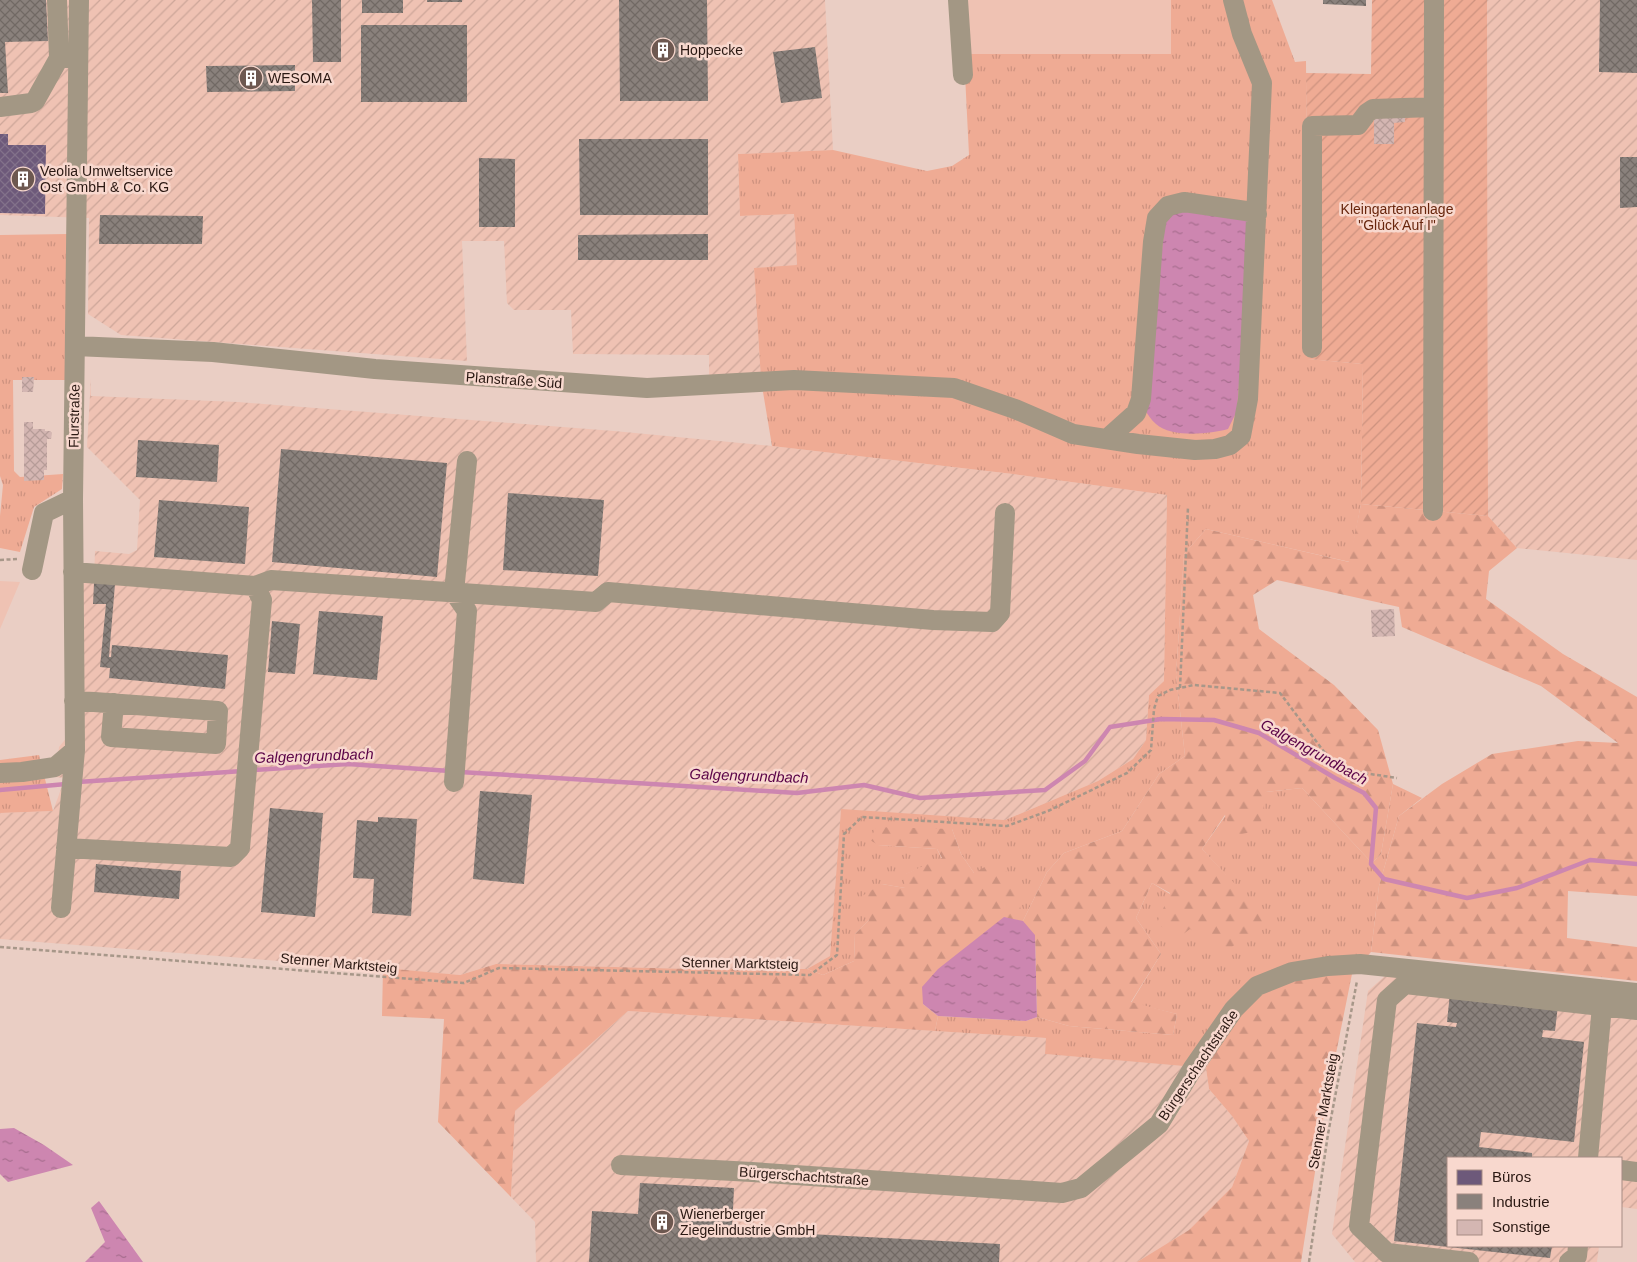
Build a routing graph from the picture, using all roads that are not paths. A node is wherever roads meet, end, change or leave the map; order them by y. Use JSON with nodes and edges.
{"nodes":[{"id":1,"x":57,"y":0,"type":"edge"},
{"id":2,"x":79,"y":0,"type":"edge"},
{"id":3,"x":958,"y":0,"type":"edge"},
{"id":4,"x":1233,"y":0,"type":"edge"},
{"id":5,"x":1434,"y":0,"type":"edge"},
{"id":6,"x":69,"y":57,"type":"junction"},
{"id":7,"x":963,"y":74,"type":"dead end"},
{"id":8,"x":0,"y":107,"type":"edge"},
{"id":9,"x":1434,"y":107,"type":"junction"},
{"id":10,"x":1257,"y":214,"type":"junction"},
{"id":11,"x":75,"y":346,"type":"junction"},
{"id":12,"x":1312,"y":348,"type":"dead end"},
{"id":13,"x":1107,"y":439,"type":"junction"},
{"id":14,"x":467,"y":460,"type":"dead end"},
{"id":15,"x":73,"y":498,"type":"junction"},
{"id":16,"x":1433,"y":511,"type":"dead end"},
{"id":17,"x":1005,"y":513,"type":"dead end"},
{"id":18,"x":32,"y":570,"type":"dead end"},
{"id":19,"x":73,"y":572,"type":"junction"},
{"id":20,"x":255,"y":586,"type":"junction"},
{"id":21,"x":454,"y":592,"type":"junction"},
{"id":22,"x":74,"y":701,"type":"junction"},
{"id":23,"x":114,"y":704,"type":"junction"},
{"id":24,"x":74,"y":760,"type":"junction"},
{"id":25,"x":0,"y":773,"type":"edge"},
{"id":26,"x":454,"y":782,"type":"dead end"},
{"id":27,"x":66,"y":848,"type":"junction"},
{"id":28,"x":61,"y":908,"type":"dead end"},
{"id":29,"x":1637,"y":993,"type":"edge"},
{"id":30,"x":1602,"y":1006,"type":"junction"},
{"id":31,"x":1637,"y":1010,"type":"edge"},
{"id":32,"x":1588,"y":1157,"type":"edge"},
{"id":33,"x":621,"y":1164,"type":"dead end"},
{"id":34,"x":1622,"y":1170,"type":"edge"},
{"id":35,"x":1637,"y":1172,"type":"edge"},
{"id":36,"x":1578,"y":1247,"type":"edge"},
{"id":37,"x":1469,"y":1262,"type":"edge"},
{"id":38,"x":1569,"y":1262,"type":"edge"}],
"edges":[{"from":1,"to":6,"type":"street"},
{"from":2,"to":6,"type":"street","name":"Flurstraße"},
{"from":3,"to":7,"type":"street"},
{"from":4,"to":10,"type":"street","name":"Planstraße Süd"},
{"from":5,"to":9,"type":"street"},
{"from":6,"to":8,"type":"street"},
{"from":6,"to":11,"type":"street","name":"Flurstraße"},
{"from":9,"to":12,"type":"street"},
{"from":9,"to":16,"type":"street"},
{"from":10,"to":13,"type":"street"},
{"from":10,"to":13,"type":"street","name":"Planstraße Süd"},
{"from":11,"to":13,"type":"street","name":"Planstraße Süd"},
{"from":11,"to":15,"type":"street","name":"Flurstraße"},
{"from":14,"to":21,"type":"street"},
{"from":15,"to":18,"type":"street"},
{"from":15,"to":19,"type":"street","name":"Flurstraße"},
{"from":17,"to":21,"type":"street"},
{"from":19,"to":20,"type":"street"},
{"from":19,"to":22,"type":"street","name":"Flurstraße"},
{"from":20,"to":21,"type":"street"},
{"from":20,"to":27,"type":"street"},
{"from":21,"to":26,"type":"street"},
{"from":22,"to":23,"type":"street"},
{"from":22,"to":24,"type":"street","name":"Flurstraße"},
{"from":23,"to":23,"type":"street"},
{"from":24,"to":25,"type":"street"},
{"from":24,"to":27,"type":"street","name":"Flurstraße"},
{"from":27,"to":28,"type":"street","name":"Flurstraße"},
{"from":29,"to":33,"type":"street","name":"Bürgerschachtstraße"},
{"from":30,"to":31,"type":"street"},
{"from":30,"to":32,"type":"street"},
{"from":30,"to":37,"type":"street"},
{"from":34,"to":35,"type":"street"},
{"from":36,"to":38,"type":"street"}]}
